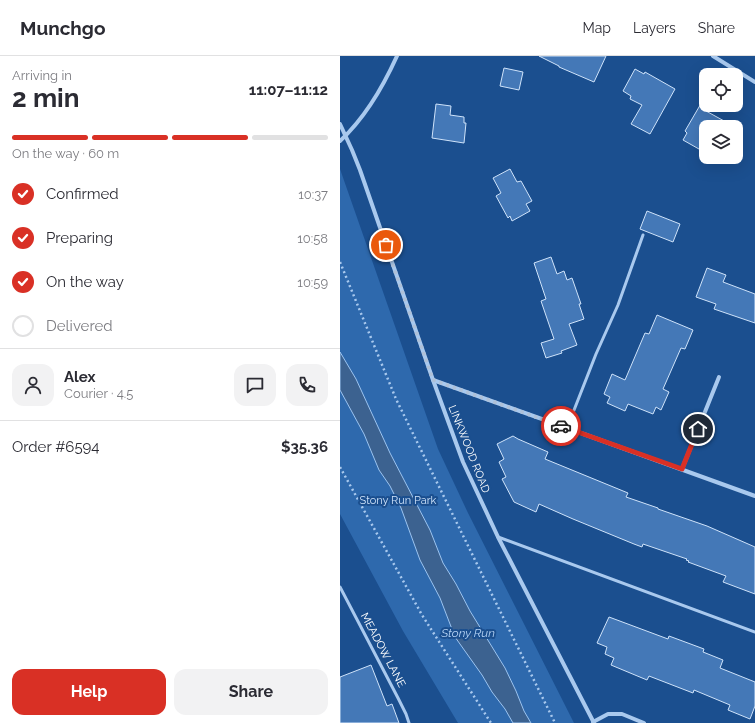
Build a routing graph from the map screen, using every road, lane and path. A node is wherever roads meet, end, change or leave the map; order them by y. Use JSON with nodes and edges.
{"nodes":[{"id":1,"x":397,"y":56,"type":"edge"},
{"id":2,"x":713,"y":56,"type":"edge"},
{"id":3,"x":755,"y":82,"type":"edge"},
{"id":4,"x":340,"y":124,"type":"edge"},
{"id":5,"x":346,"y":136,"type":"junction"},
{"id":6,"x":340,"y":141,"type":"edge"},
{"id":7,"x":643,"y":235,"type":"dead end"},
{"id":8,"x":340,"y":262,"type":"edge"},
{"id":9,"x":719,"y":377,"type":"dead end"},
{"id":10,"x":433,"y":380,"type":"junction"},
{"id":11,"x":567,"y":428,"type":"junction"},
{"id":12,"x":340,"y":467,"type":"edge"},
{"id":13,"x":682,"y":469,"type":"junction"},
{"id":14,"x":755,"y":496,"type":"edge"},
{"id":15,"x":498,"y":537,"type":"junction"},
{"id":16,"x":340,"y":587,"type":"edge"},
{"id":17,"x":755,"y":632,"type":"edge"},
{"id":18,"x":593,"y":722,"type":"edge"},
{"id":19,"x":409,"y":723,"type":"edge"},
{"id":20,"x":491,"y":723,"type":"edge"},
{"id":21,"x":555,"y":723,"type":"edge"},
{"id":22,"x":644,"y":723,"type":"edge"}],
"edges":[{"from":1,"to":5,"type":"street"},
{"from":2,"to":3,"type":"street"},
{"from":4,"to":5,"type":"street","name":"LINKWOOD ROAD"},
{"from":5,"to":6,"type":"street"},
{"from":5,"to":10,"type":"street","name":"LINKWOOD ROAD"},
{"from":7,"to":11,"type":"lane"},
{"from":8,"to":21,"type":"path"},
{"from":9,"to":13,"type":"street"},
{"from":10,"to":11,"type":"street"},
{"from":10,"to":15,"type":"street","name":"LINKWOOD ROAD"},
{"from":11,"to":13,"type":"street"},
{"from":12,"to":20,"type":"path"},
{"from":13,"to":14,"type":"street"},
{"from":15,"to":17,"type":"lane"},
{"from":15,"to":18,"type":"street","name":"LINKWOOD ROAD"},
{"from":16,"to":19,"type":"lane","name":"MEADOW LANE"},
{"from":18,"to":22,"type":"street"}]}
